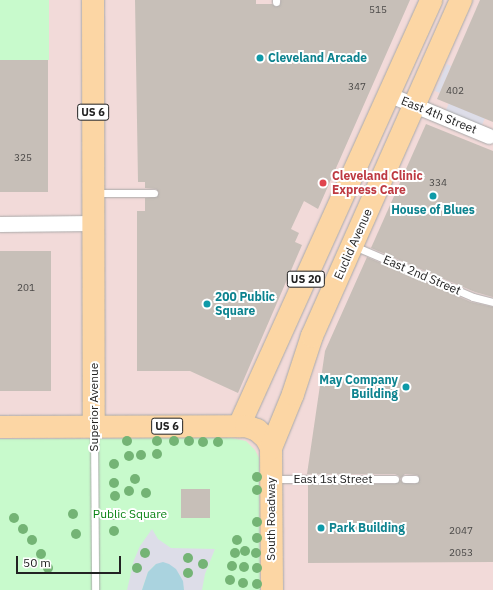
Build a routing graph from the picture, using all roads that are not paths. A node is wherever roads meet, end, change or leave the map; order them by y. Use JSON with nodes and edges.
{"nodes":[{"id":1,"x":93,"y":0,"type":"edge"},
{"id":2,"x":431,"y":0,"type":"edge"},
{"id":3,"x":461,"y":0,"type":"edge"},
{"id":4,"x":390,"y":95,"type":"junction"},
{"id":5,"x":414,"y":106,"type":"junction"},
{"id":6,"x":489,"y":136,"type":"dead end"},
{"id":7,"x":94,"y":193,"type":"junction"},
{"id":8,"x":154,"y":193,"type":"dead end"},
{"id":9,"x":0,"y":224,"type":"edge"},
{"id":10,"x":93,"y":224,"type":"junction"},
{"id":11,"x":352,"y":245,"type":"junction"},
{"id":12,"x":493,"y":302,"type":"edge"},
{"id":13,"x":239,"y":426,"type":"junction"},
{"id":14,"x":0,"y":427,"type":"edge"},
{"id":15,"x":94,"y":427,"type":"junction"},
{"id":16,"x":271,"y":448,"type":"junction"},
{"id":17,"x":271,"y":479,"type":"junction"},
{"id":18,"x":395,"y":479,"type":"dead end"},
{"id":19,"x":405,"y":479,"type":"dead end"},
{"id":20,"x":415,"y":479,"type":"dead end"},
{"id":21,"x":95,"y":590,"type":"edge"},
{"id":22,"x":272,"y":590,"type":"edge"}],
"edges":[{"from":1,"to":7,"type":"main road","number":"US 6"},
{"from":2,"to":4,"type":"main road","number":"US 20"},
{"from":3,"to":5,"type":"main road","name":"Euclid Avenue","number":"US 20"},
{"from":4,"to":5,"type":"street","name":"East 4th Street"},
{"from":4,"to":13,"type":"main road","number":"US 20"},
{"from":5,"to":6,"type":"street","name":"East 4th Street"},
{"from":5,"to":11,"type":"main road","name":"Euclid Avenue","number":"US 20"},
{"from":7,"to":8,"type":"lane"},
{"from":7,"to":10,"type":"main road","number":"US 6"},
{"from":9,"to":10,"type":"street"},
{"from":10,"to":15,"type":"main road","name":"Superior Avenue","number":"US 6"},
{"from":11,"to":12,"type":"lane","name":"East 2nd Street"},
{"from":11,"to":16,"type":"main road","name":"Euclid Avenue","number":"US 20"},
{"from":13,"to":15,"type":"main road","number":"US 6"},
{"from":13,"to":16,"type":"main road","number":"US 6"},
{"from":14,"to":15,"type":"main road","number":"US 6"},
{"from":15,"to":21,"type":"lane","name":"Superior Avenue"},
{"from":16,"to":17,"type":"main road","name":"South Roadway"},
{"from":17,"to":18,"type":"lane","name":"East 1st Street"},
{"from":17,"to":22,"type":"main road","name":"South Roadway"},
{"from":19,"to":20,"type":"lane"}]}
